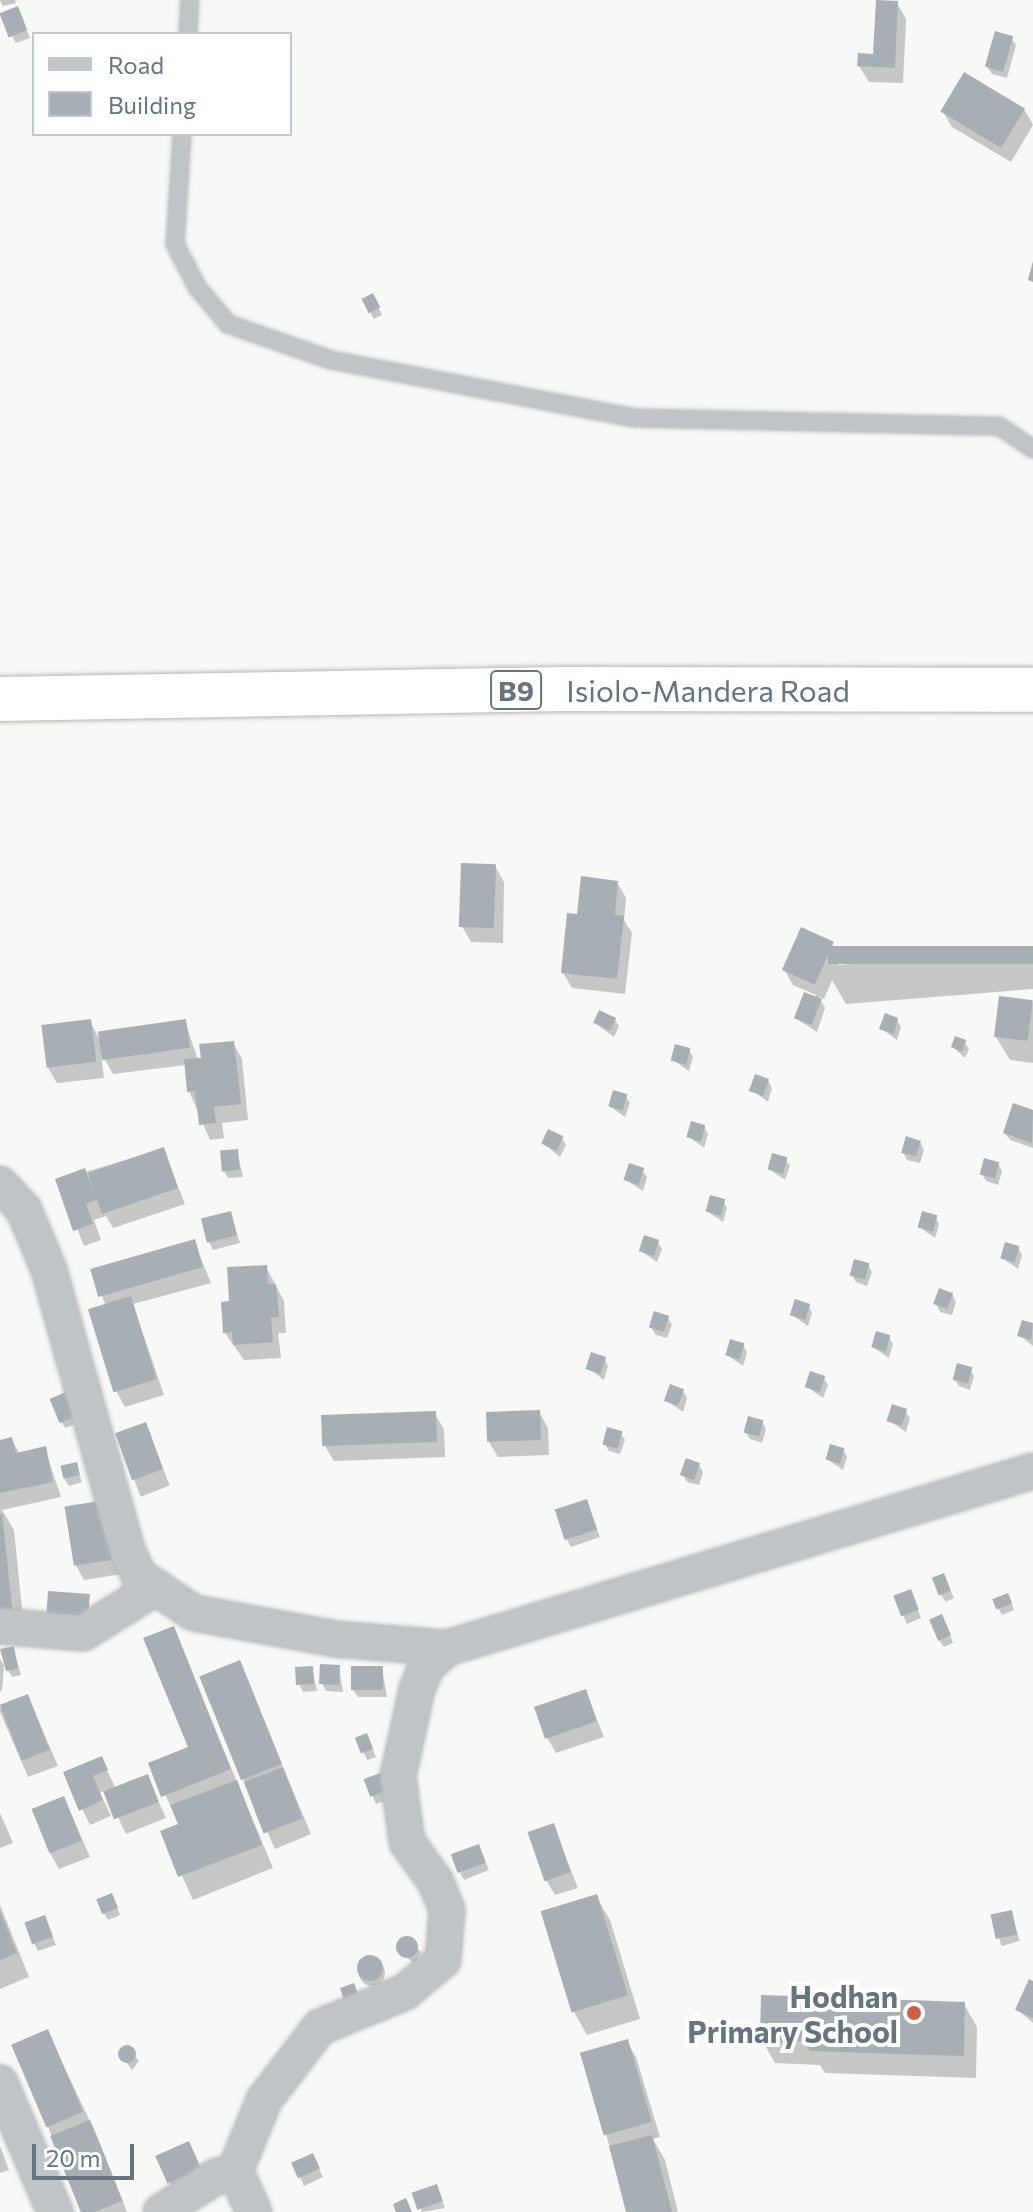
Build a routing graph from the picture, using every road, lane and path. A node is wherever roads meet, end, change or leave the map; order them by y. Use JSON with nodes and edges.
{"nodes":[{"id":1,"x":190,"y":0,"type":"edge"},
{"id":2,"x":188,"y":32,"type":"edge"},
{"id":3,"x":182,"y":136,"type":"edge"},
{"id":4,"x":1033,"y":449,"type":"edge"},
{"id":5,"x":1033,"y":690,"type":"edge"},
{"id":6,"x":0,"y":699,"type":"edge"},
{"id":7,"x":0,"y":1184,"type":"edge"},
{"id":8,"x":1033,"y":1471,"type":"edge"},
{"id":9,"x":153,"y":1589,"type":"junction"},
{"id":10,"x":0,"y":1626,"type":"edge"},
{"id":11,"x":447,"y":1648,"type":"junction"},
{"id":12,"x":0,"y":2083,"type":"edge"},
{"id":13,"x":235,"y":2171,"type":"junction"},
{"id":14,"x":55,"y":2212,"type":"edge"},
{"id":15,"x":161,"y":2212,"type":"edge"},
{"id":16,"x":254,"y":2212,"type":"edge"}],
"edges":[{"from":1,"to":2,"type":"lane"},
{"from":3,"to":4,"type":"lane"},
{"from":5,"to":6,"type":"highway","name":"Isiolo-Mandera Road","number":"B9"},
{"from":7,"to":9,"type":"street"},
{"from":8,"to":11,"type":"street"},
{"from":9,"to":10,"type":"street"},
{"from":9,"to":11,"type":"street"},
{"from":11,"to":13,"type":"street"},
{"from":12,"to":14,"type":"street"},
{"from":13,"to":15,"type":"street"},
{"from":13,"to":16,"type":"street"}]}
